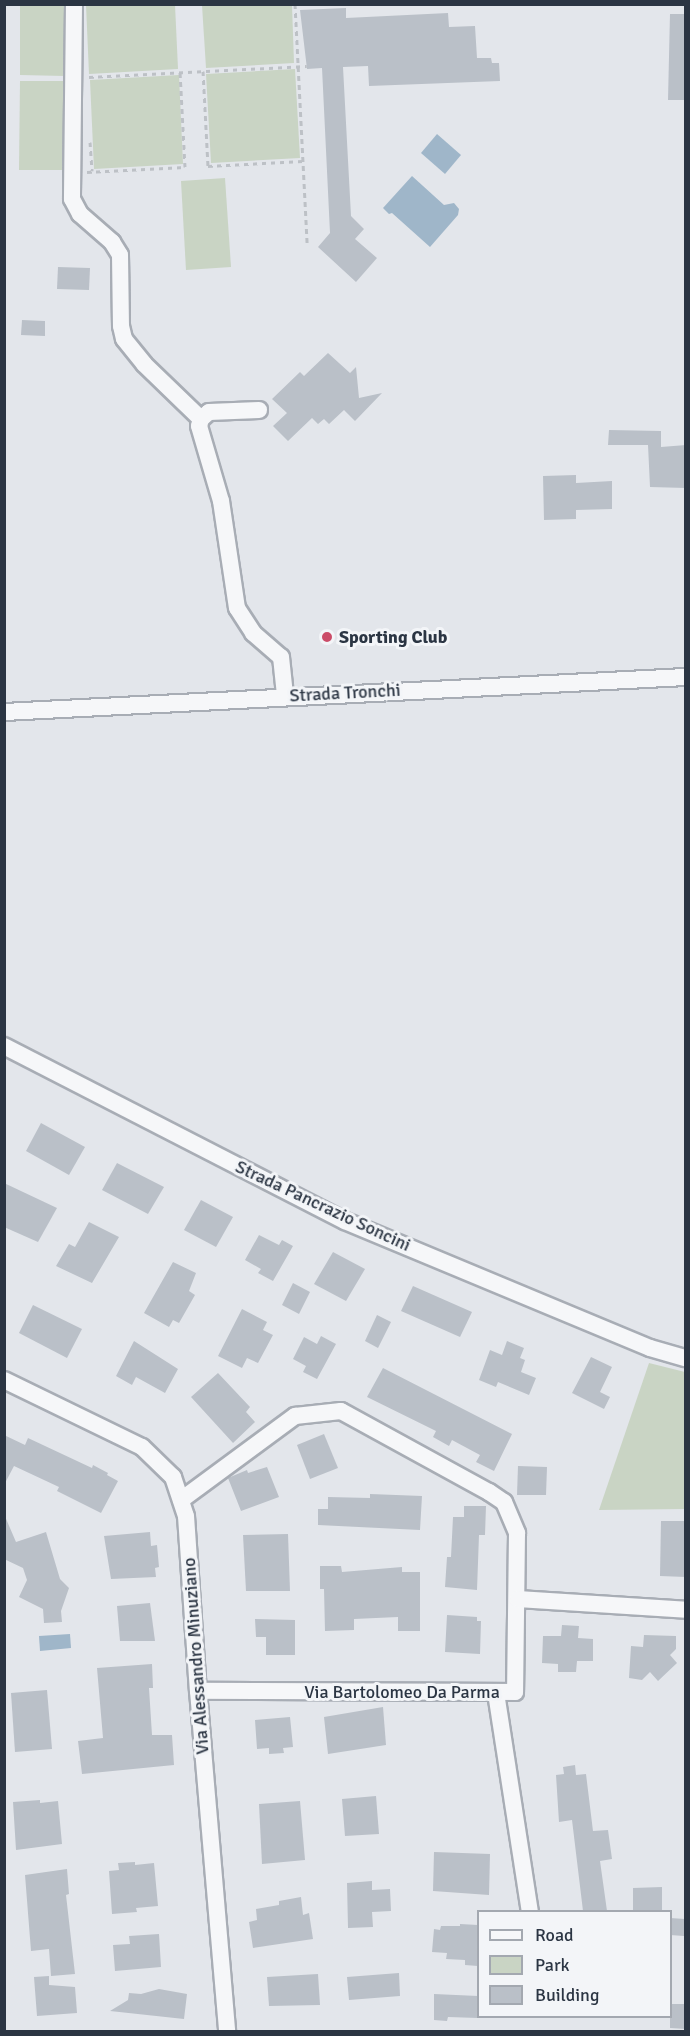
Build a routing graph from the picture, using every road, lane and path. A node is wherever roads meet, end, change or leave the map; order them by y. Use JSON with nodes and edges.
{"nodes":[{"id":1,"x":74,"y":4,"type":"edge"},
{"id":2,"x":295,"y":4,"type":"edge"},
{"id":3,"x":298,"y":66,"type":"junction"},
{"id":4,"x":307,"y":66,"type":"dead end"},
{"id":5,"x":203,"y":71,"type":"junction"},
{"id":6,"x":180,"y":72,"type":"junction"},
{"id":7,"x":72,"y":78,"type":"junction"},
{"id":8,"x":303,"y":161,"type":"junction"},
{"id":9,"x":71,"y":173,"type":"junction"},
{"id":10,"x":307,"y":243,"type":"dead end"},
{"id":11,"x":259,"y":410,"type":"dead end"},
{"id":12,"x":201,"y":418,"type":"junction"},
{"id":13,"x":686,"y":677,"type":"edge"},
{"id":14,"x":285,"y":696,"type":"junction"},
{"id":15,"x":4,"y":712,"type":"edge"},
{"id":16,"x":4,"y":1046,"type":"edge"},
{"id":17,"x":686,"y":1358,"type":"edge"},
{"id":18,"x":4,"y":1380,"type":"edge"},
{"id":19,"x":181,"y":1500,"type":"junction"},
{"id":20,"x":518,"y":1599,"type":"junction"},
{"id":21,"x":686,"y":1610,"type":"edge"},
{"id":22,"x":198,"y":1691,"type":"junction"},
{"id":23,"x":496,"y":1692,"type":"junction"},
{"id":24,"x":530,"y":1910,"type":"edge"},
{"id":25,"x":226,"y":2031,"type":"edge"}],
"edges":[{"from":1,"to":7,"type":"street"},
{"from":2,"to":3,"type":"path"},
{"from":3,"to":4,"type":"path"},
{"from":3,"to":5,"type":"path"},
{"from":3,"to":8,"type":"path"},
{"from":5,"to":6,"type":"path"},
{"from":5,"to":8,"type":"path"},
{"from":6,"to":7,"type":"path"},
{"from":6,"to":9,"type":"path"},
{"from":7,"to":9,"type":"street"},
{"from":8,"to":10,"type":"path"},
{"from":9,"to":12,"type":"street"},
{"from":11,"to":12,"type":"street"},
{"from":12,"to":14,"type":"street"},
{"from":13,"to":14,"type":"street","name":"Strada Tronchi"},
{"from":14,"to":15,"type":"street","name":"Strada Tronchi"},
{"from":16,"to":17,"type":"street","name":"Strada Pancrazio Soncini"},
{"from":18,"to":19,"type":"street","name":"Via Alessandro Minuziano"},
{"from":19,"to":20,"type":"street","name":"Via Bartolomeo Da Parma"},
{"from":19,"to":22,"type":"street","name":"Via Alessandro Minuziano"},
{"from":20,"to":21,"type":"street"},
{"from":20,"to":23,"type":"street","name":"Via Bartolomeo Da Parma"},
{"from":22,"to":23,"type":"street","name":"Via Bartolomeo Da Parma"},
{"from":22,"to":25,"type":"street","name":"Via Alessandro Minuziano"},
{"from":23,"to":24,"type":"street"}]}
